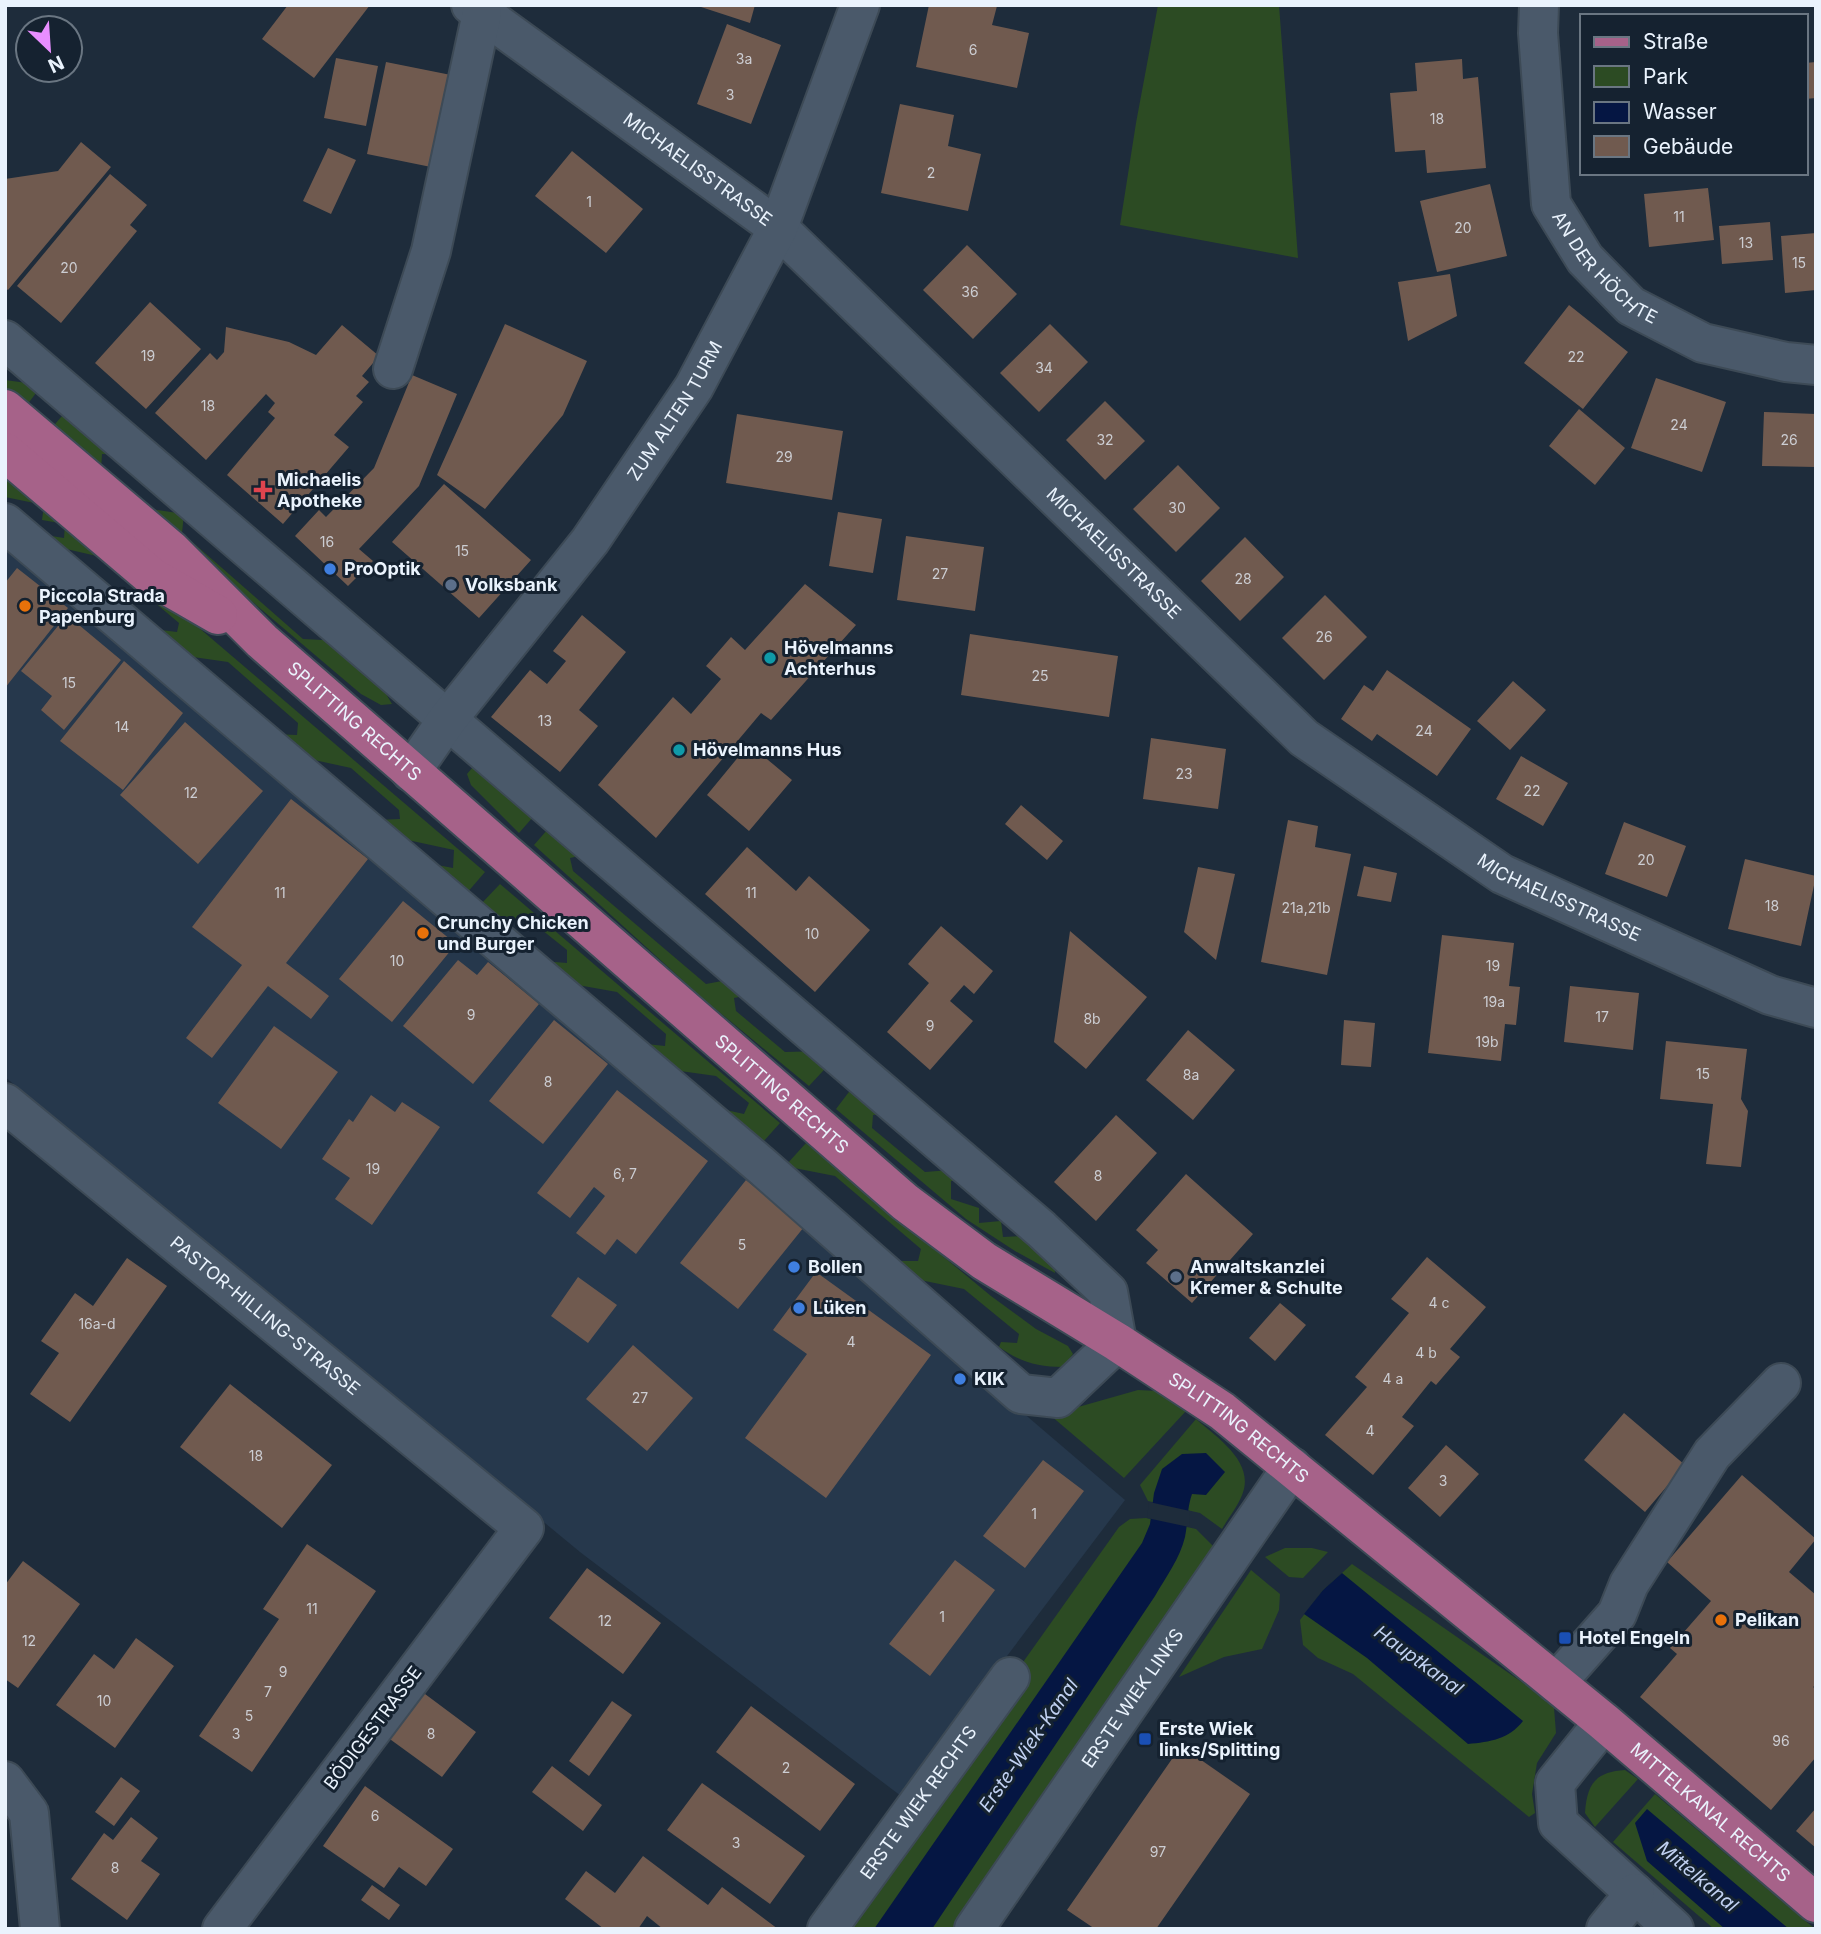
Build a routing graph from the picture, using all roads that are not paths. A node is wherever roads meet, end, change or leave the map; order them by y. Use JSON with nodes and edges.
{"nodes":[{"id":1,"x":860,"y":5,"type":"edge"},
{"id":2,"x":1539,"y":5,"type":"edge"},
{"id":3,"x":477,"y":9,"type":"edge"},
{"id":4,"x":778,"y":228,"type":"junction"},
{"id":5,"x":5,"y":340,"type":"edge"},
{"id":6,"x":1816,"y":365,"type":"edge"},
{"id":7,"x":393,"y":369,"type":"dead end"},
{"id":8,"x":5,"y":409,"type":"edge"},
{"id":9,"x":5,"y":452,"type":"edge"},
{"id":10,"x":5,"y":523,"type":"edge"},
{"id":11,"x":262,"y":641,"type":"junction"},
{"id":12,"x":447,"y":720,"type":"junction"},
{"id":13,"x":411,"y":772,"type":"junction"},
{"id":14,"x":1816,"y":1008,"type":"edge"},
{"id":15,"x":5,"y":1103,"type":"edge"},
{"id":16,"x":1117,"y":1342,"type":"junction"},
{"id":17,"x":1780,"y":1384,"type":"dead end"},
{"id":18,"x":1293,"y":1467,"type":"junction"},
{"id":19,"x":524,"y":1528,"type":"joint"},
{"id":20,"x":1010,"y":1677,"type":"dead end"},
{"id":21,"x":1556,"y":1683,"type":"junction"},
{"id":22,"x":1604,"y":1722,"type":"junction"},
{"id":23,"x":5,"y":1781,"type":"edge"},
{"id":24,"x":1636,"y":1894,"type":"junction"},
{"id":25,"x":1816,"y":1903,"type":"edge"},
{"id":26,"x":40,"y":1929,"type":"edge"},
{"id":27,"x":222,"y":1929,"type":"edge"},
{"id":28,"x":827,"y":1929,"type":"edge"},
{"id":29,"x":974,"y":1929,"type":"edge"},
{"id":30,"x":1606,"y":1929,"type":"edge"},
{"id":31,"x":1674,"y":1929,"type":"edge"}],
"edges":[{"from":1,"to":4,"type":"street","name":"ZUM ALTEN TURM"},
{"from":2,"to":6,"type":"street","name":"AN DER HÖCHTE"},
{"from":3,"to":4,"type":"street","name":"MICHAELISSTRASSE"},
{"from":3,"to":7,"type":"street"},
{"from":4,"to":12,"type":"street","name":"ZUM ALTEN TURM"},
{"from":4,"to":14,"type":"street","name":"MICHAELISSTRASSE"},
{"from":5,"to":12,"type":"street"},
{"from":8,"to":11,"type":"main road","name":"SPLITTING RECHTS"},
{"from":9,"to":11,"type":"main road"},
{"from":10,"to":16,"type":"street"},
{"from":11,"to":13,"type":"main road","name":"SPLITTING RECHTS"},
{"from":12,"to":13,"type":"street","name":"ZUM ALTEN TURM"},
{"from":12,"to":16,"type":"street"},
{"from":13,"to":16,"type":"main road","name":"SPLITTING RECHTS"},
{"from":15,"to":19,"type":"street","name":"PASTOR-HILLING-STRASSE"},
{"from":16,"to":18,"type":"main road","name":"SPLITTING RECHTS"},
{"from":17,"to":21,"type":"street"},
{"from":18,"to":21,"type":"main road","name":"SPLITTING RECHTS"},
{"from":18,"to":29,"type":"street","name":"ERSTE WIEK LINKS"},
{"from":19,"to":27,"type":"street","name":"BÖDIGESTRASSE"},
{"from":20,"to":28,"type":"street","name":"ERSTE WIEK RECHTS"},
{"from":21,"to":22,"type":"main road","name":"SPLITTING RECHTS"},
{"from":22,"to":24,"type":"street"},
{"from":22,"to":25,"type":"main road","name":"MITTELKANAL RECHTS"},
{"from":23,"to":26,"type":"street"},
{"from":24,"to":30,"type":"street"},
{"from":24,"to":31,"type":"street"}]}
